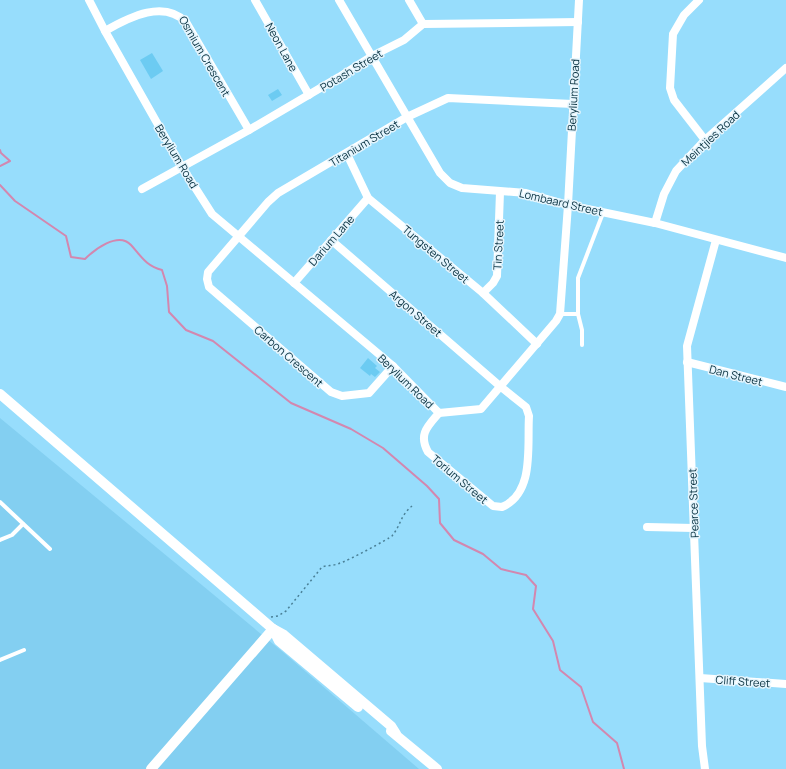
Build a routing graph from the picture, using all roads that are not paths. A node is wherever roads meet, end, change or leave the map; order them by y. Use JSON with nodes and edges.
{"nodes":[{"id":1,"x":89,"y":0,"type":"edge"},
{"id":2,"x":255,"y":0,"type":"edge"},
{"id":3,"x":339,"y":0,"type":"edge"},
{"id":4,"x":409,"y":0,"type":"edge"},
{"id":5,"x":579,"y":0,"type":"edge"},
{"id":6,"x":699,"y":0,"type":"edge"},
{"id":7,"x":578,"y":22,"type":"junction"},
{"id":8,"x":423,"y":24,"type":"junction"},
{"id":9,"x":105,"y":31,"type":"junction"},
{"id":10,"x":372,"y":56,"type":"junction"},
{"id":11,"x":786,"y":68,"type":"edge"},
{"id":12,"x":309,"y":95,"type":"junction"},
{"id":13,"x":573,"y":104,"type":"junction"},
{"id":14,"x":407,"y":117,"type":"junction"},
{"id":15,"x":249,"y":130,"type":"junction"},
{"id":16,"x":705,"y":140,"type":"junction"},
{"id":17,"x":347,"y":154,"type":"junction"},
{"id":18,"x":182,"y":167,"type":"junction"},
{"id":19,"x":142,"y":189,"type":"dead end"},
{"id":20,"x":500,"y":192,"type":"junction"},
{"id":21,"x":368,"y":198,"type":"junction"},
{"id":22,"x":568,"y":205,"type":"junction"},
{"id":23,"x":604,"y":212,"type":"junction"},
{"id":24,"x":655,"y":223,"type":"junction"},
{"id":25,"x":239,"y":236,"type":"junction"},
{"id":26,"x":331,"y":240,"type":"junction"},
{"id":27,"x":716,"y":240,"type":"junction"},
{"id":28,"x":786,"y":257,"type":"edge"},
{"id":29,"x":294,"y":283,"type":"junction"},
{"id":30,"x":209,"y":287,"type":"joint"},
{"id":31,"x":483,"y":293,"type":"junction"},
{"id":32,"x":560,"y":314,"type":"junction"},
{"id":33,"x":578,"y":314,"type":"junction"},
{"id":34,"x":537,"y":344,"type":"junction"},
{"id":35,"x":582,"y":345,"type":"dead end"},
{"id":36,"x":687,"y":362,"type":"junction"},
{"id":37,"x":393,"y":366,"type":"junction"},
{"id":38,"x":501,"y":387,"type":"junction"},
{"id":39,"x":786,"y":388,"type":"edge"},
{"id":40,"x":0,"y":394,"type":"edge"},
{"id":41,"x":439,"y":413,"type":"junction"},
{"id":42,"x":0,"y":502,"type":"edge"},
{"id":43,"x":23,"y":524,"type":"junction"},
{"id":44,"x":647,"y":527,"type":"dead end"},
{"id":45,"x":694,"y":528,"type":"junction"},
{"id":46,"x":0,"y":540,"type":"edge"},
{"id":47,"x":50,"y":549,"type":"dead end"},
{"id":48,"x":273,"y":629,"type":"junction"},
{"id":49,"x":24,"y":650,"type":"dead end"},
{"id":50,"x":0,"y":660,"type":"edge"},
{"id":51,"x":700,"y":678,"type":"junction"},
{"id":52,"x":786,"y":684,"type":"edge"},
{"id":53,"x":150,"y":769,"type":"edge"},
{"id":54,"x":437,"y":769,"type":"edge"},
{"id":55,"x":705,"y":769,"type":"edge"}],
"edges":[{"from":1,"to":9,"type":"street","name":"Berylium Road"},
{"from":2,"to":12,"type":"street","name":"Neon Lane"},
{"from":3,"to":10,"type":"street","name":"Lombaard Street"},
{"from":4,"to":8,"type":"street"},
{"from":5,"to":7,"type":"street","name":"Berylium Road"},
{"from":6,"to":16,"type":"street"},
{"from":7,"to":8,"type":"street"},
{"from":7,"to":13,"type":"street","name":"Berylium Road"},
{"from":8,"to":10,"type":"street","name":"Potash Street"},
{"from":9,"to":15,"type":"street","name":"Osmium Crescent"},
{"from":9,"to":18,"type":"street","name":"Berylium Road"},
{"from":10,"to":12,"type":"street","name":"Potash Street"},
{"from":10,"to":14,"type":"street","name":"Lombaard Street"},
{"from":11,"to":16,"type":"street","name":"Meintjies Road"},
{"from":12,"to":15,"type":"street","name":"Potash Street"},
{"from":13,"to":14,"type":"street","name":"Titanium Street"},
{"from":13,"to":22,"type":"street","name":"Berylium Road"},
{"from":14,"to":17,"type":"street","name":"Titanium Street"},
{"from":14,"to":20,"type":"street","name":"Lombaard Street"},
{"from":15,"to":18,"type":"street","name":"Potash Street"},
{"from":16,"to":24,"type":"street","name":"Meintjies Road"},
{"from":17,"to":21,"type":"street","name":"Tungsten Street"},
{"from":17,"to":25,"type":"street","name":"Titanium Street"},
{"from":18,"to":19,"type":"street","name":"Potash Street"},
{"from":18,"to":25,"type":"street","name":"Berylium Road"},
{"from":20,"to":22,"type":"street","name":"Lombaard Street"},
{"from":20,"to":31,"type":"street","name":"Tin Street"},
{"from":21,"to":26,"type":"street","name":"Darium Lane"},
{"from":21,"to":31,"type":"street","name":"Tungsten Street"},
{"from":22,"to":23,"type":"street","name":"Lombaard Street"},
{"from":22,"to":32,"type":"street","name":"Berylium Road"},
{"from":23,"to":24,"type":"street","name":"Lombaard Street"},
{"from":23,"to":33,"type":"lane"},
{"from":24,"to":27,"type":"street","name":"Lombaard Street"},
{"from":25,"to":29,"type":"street","name":"Berylium Road"},
{"from":25,"to":30,"type":"street","name":"Titanium Street"},
{"from":26,"to":29,"type":"street","name":"Darium Lane"},
{"from":26,"to":38,"type":"street","name":"Argon Street"},
{"from":27,"to":28,"type":"street","name":"Lombaard Street"},
{"from":27,"to":36,"type":"street","name":"Pearce Street"},
{"from":29,"to":37,"type":"street","name":"Berylium Road"},
{"from":30,"to":37,"type":"street","name":"Carbon Crescent"},
{"from":31,"to":34,"type":"street","name":"Tungsten Street"},
{"from":32,"to":33,"type":"lane"},
{"from":32,"to":34,"type":"street","name":"Berylium Road"},
{"from":33,"to":35,"type":"lane"},
{"from":34,"to":38,"type":"street","name":"Berylium Road"},
{"from":36,"to":39,"type":"street","name":"Dan Street"},
{"from":36,"to":45,"type":"street","name":"Pearce Street"},
{"from":37,"to":41,"type":"street","name":"Berylium Road"},
{"from":38,"to":41,"type":"street","name":"Berylium Road"},
{"from":38,"to":41,"type":"street","name":"Torium Street"},
{"from":40,"to":48,"type":"street"},
{"from":42,"to":43,"type":"lane"},
{"from":43,"to":46,"type":"lane"},
{"from":43,"to":47,"type":"lane"},
{"from":44,"to":45,"type":"street"},
{"from":45,"to":51,"type":"street","name":"Pearce Street"},
{"from":48,"to":53,"type":"street"},
{"from":48,"to":54,"type":"street"},
{"from":49,"to":50,"type":"lane"},
{"from":51,"to":52,"type":"street","name":"Cliff Street"},
{"from":51,"to":55,"type":"street","name":"Pearce Street"}]}
